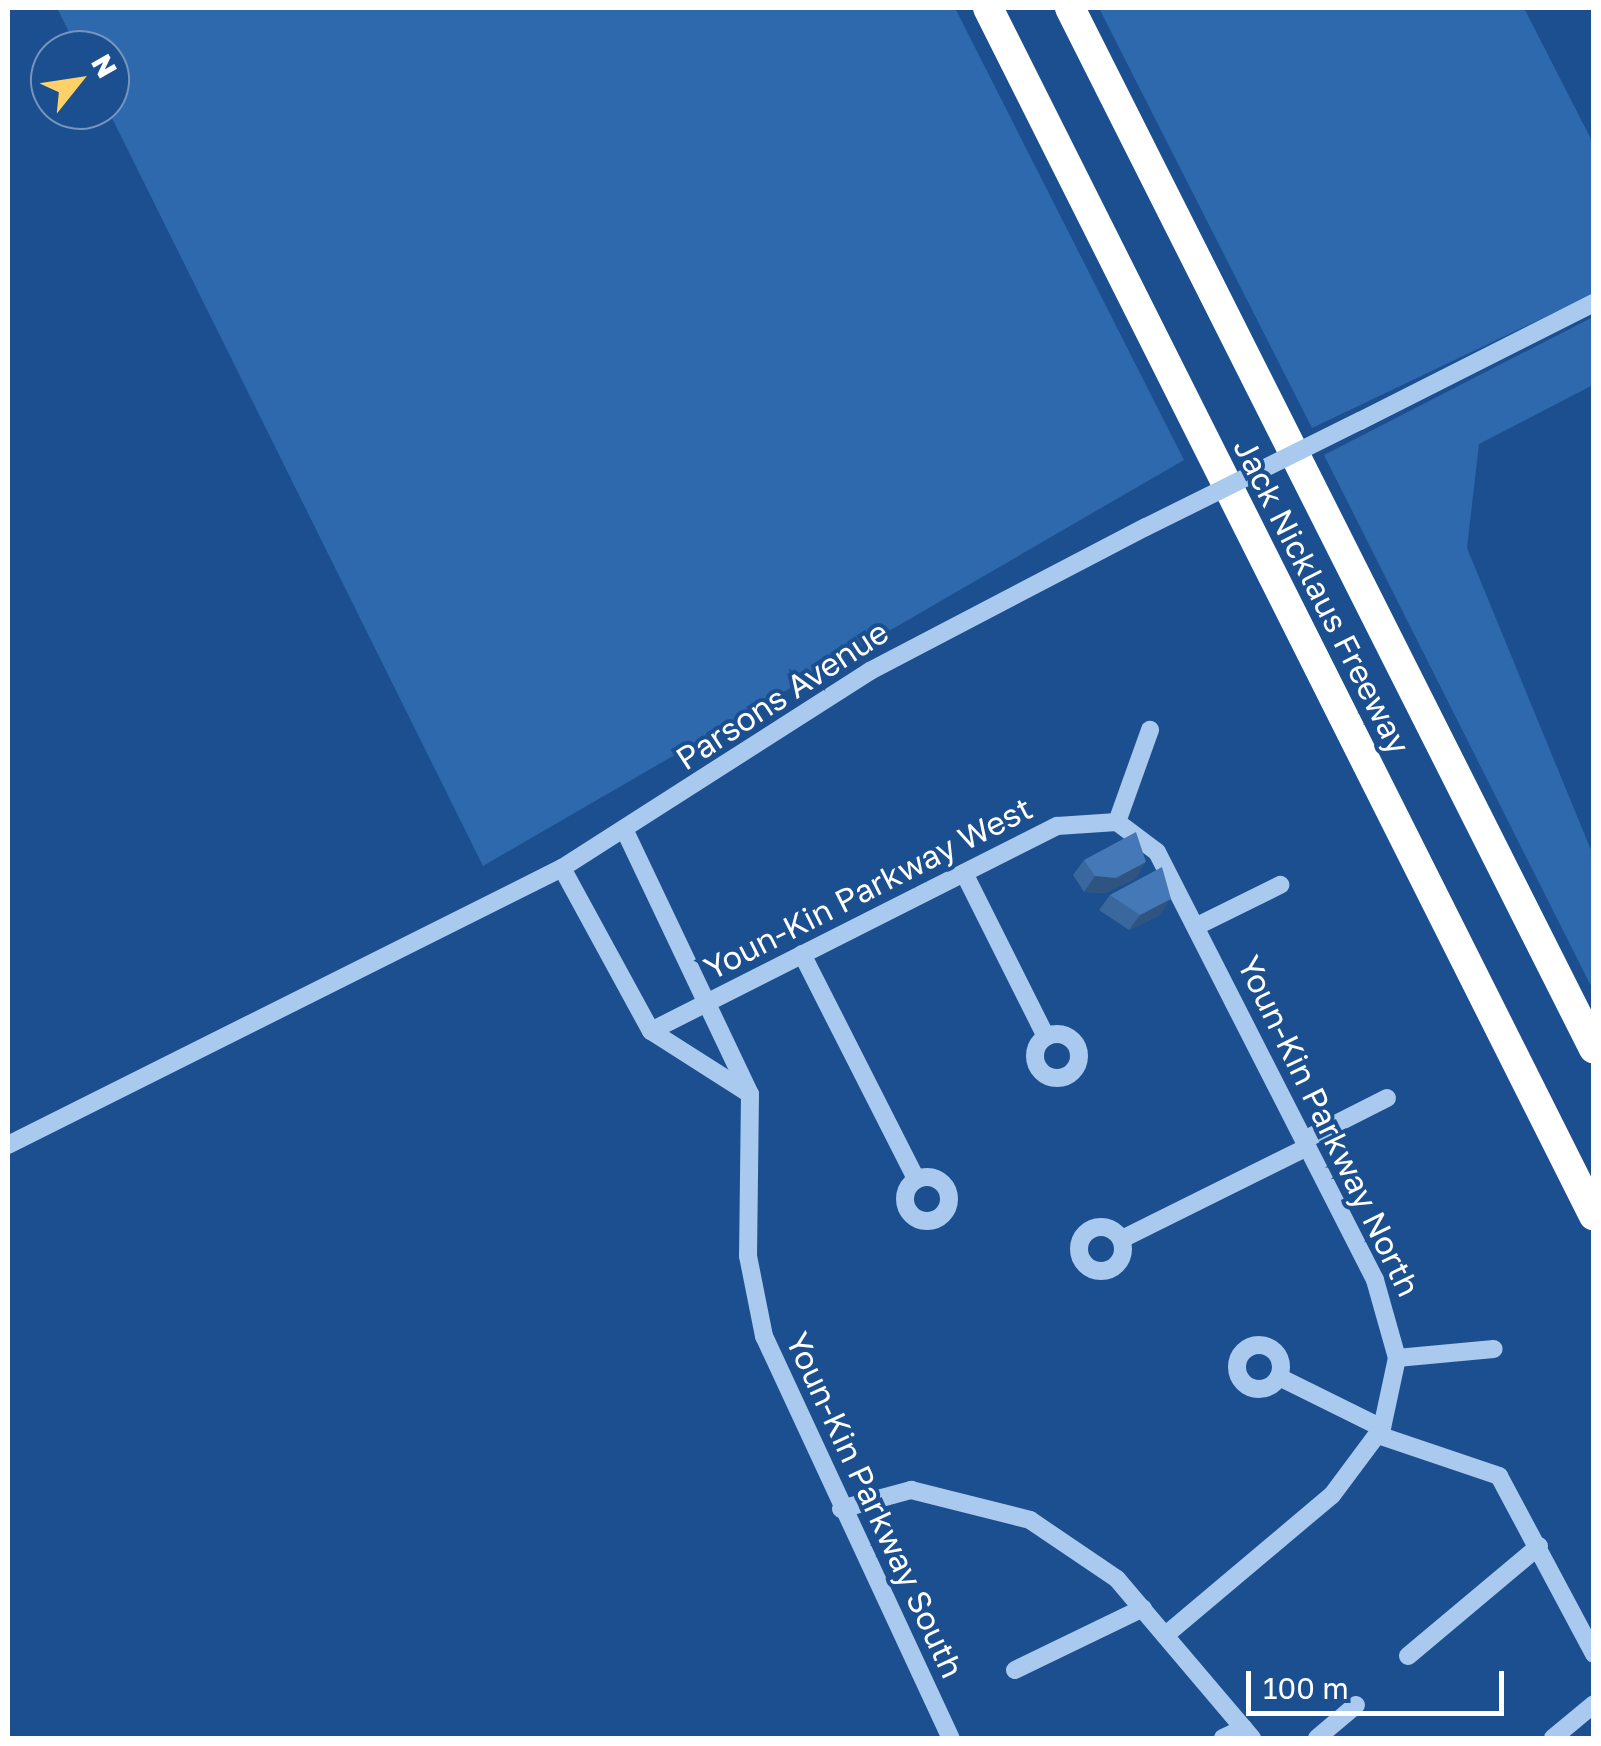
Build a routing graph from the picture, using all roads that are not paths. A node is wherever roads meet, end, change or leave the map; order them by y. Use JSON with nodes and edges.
{"nodes":[{"id":1,"x":988,"y":8,"type":"edge"},
{"id":2,"x":1070,"y":8,"type":"edge"},
{"id":3,"x":1594,"y":303,"type":"edge"},
{"id":4,"x":1150,"y":730,"type":"dead end"},
{"id":5,"x":1117,"y":822,"type":"junction"},
{"id":6,"x":625,"y":832,"type":"junction"},
{"id":7,"x":562,"y":868,"type":"junction"},
{"id":8,"x":964,"y":873,"type":"junction"},
{"id":9,"x":1280,"y":885,"type":"dead end"},
{"id":10,"x":1197,"y":926,"type":"junction"},
{"id":11,"x":802,"y":954,"type":"junction"},
{"id":12,"x":712,"y":1000,"type":"junction"},
{"id":13,"x":651,"y":1031,"type":"junction"},
{"id":14,"x":1046,"y":1037,"type":"dead end"},
{"id":15,"x":1594,"y":1049,"type":"edge"},
{"id":16,"x":750,"y":1094,"type":"junction"},
{"id":17,"x":1387,"y":1098,"type":"dead end"},
{"id":18,"x":1305,"y":1144,"type":"junction"},
{"id":19,"x":8,"y":1145,"type":"edge"},
{"id":20,"x":916,"y":1179,"type":"dead end"},
{"id":21,"x":1594,"y":1216,"type":"edge"},
{"id":22,"x":1122,"y":1239,"type":"dead end"},
{"id":23,"x":1494,"y":1349,"type":"dead end"},
{"id":24,"x":1396,"y":1358,"type":"junction"},
{"id":25,"x":1279,"y":1377,"type":"dead end"},
{"id":26,"x":1380,"y":1432,"type":"junction"},
{"id":27,"x":840,"y":1509,"type":"junction"},
{"id":28,"x":1539,"y":1546,"type":"junction"},
{"id":29,"x":1143,"y":1608,"type":"junction"},
{"id":30,"x":1167,"y":1634,"type":"junction"},
{"id":31,"x":1594,"y":1654,"type":"edge"},
{"id":32,"x":1408,"y":1656,"type":"dead end"},
{"id":33,"x":1015,"y":1670,"type":"dead end"},
{"id":34,"x":1594,"y":1704,"type":"edge"},
{"id":35,"x":1356,"y":1706,"type":"dead end"},
{"id":36,"x":1248,"y":1734,"type":"edge"},
{"id":37,"x":951,"y":1738,"type":"edge"},
{"id":38,"x":1223,"y":1738,"type":"edge"},
{"id":39,"x":1317,"y":1738,"type":"edge"},
{"id":40,"x":1553,"y":1738,"type":"edge"}],
"edges":[{"from":1,"to":21,"type":"highway","name":"Jack Nicklaus Freeway"},
{"from":2,"to":15,"type":"highway","name":"Jack Nicklaus Freeway"},
{"from":3,"to":6,"type":"street","name":"Parsons Avenue","bridge":true},
{"from":4,"to":5,"type":"street"},
{"from":5,"to":8,"type":"street","name":"Youn-Kin Parkway West"},
{"from":5,"to":10,"type":"street","name":"Youn-Kin Parkway North"},
{"from":6,"to":7,"type":"street","name":"Parsons Avenue"},
{"from":6,"to":12,"type":"street","name":"Youn-Kin Parkway South"},
{"from":7,"to":13,"type":"street"},
{"from":7,"to":19,"type":"street","name":"Parsons Avenue"},
{"from":8,"to":11,"type":"street","name":"Youn-Kin Parkway West"},
{"from":8,"to":14,"type":"street"},
{"from":9,"to":10,"type":"street"},
{"from":10,"to":18,"type":"street","name":"Youn-Kin Parkway North"},
{"from":11,"to":12,"type":"street","name":"Youn-Kin Parkway West"},
{"from":11,"to":20,"type":"street"},
{"from":12,"to":13,"type":"street","name":"Youn-Kin Parkway West"},
{"from":12,"to":16,"type":"street","name":"Youn-Kin Parkway South"},
{"from":13,"to":16,"type":"street"},
{"from":16,"to":27,"type":"street","name":"Youn-Kin Parkway South"},
{"from":17,"to":18,"type":"street"},
{"from":18,"to":22,"type":"street"},
{"from":18,"to":24,"type":"street","name":"Youn-Kin Parkway North"},
{"from":23,"to":24,"type":"street"},
{"from":24,"to":26,"type":"street","name":"Youn-Kin Parkway North"},
{"from":25,"to":26,"type":"street"},
{"from":26,"to":28,"type":"street"},
{"from":26,"to":30,"type":"street","name":"Youn-Kin Parkway North"},
{"from":27,"to":29,"type":"street"},
{"from":27,"to":37,"type":"street","name":"Youn-Kin Parkway South"},
{"from":28,"to":31,"type":"street"},
{"from":28,"to":32,"type":"street"},
{"from":29,"to":30,"type":"street"},
{"from":29,"to":33,"type":"street"},
{"from":30,"to":36,"type":"street"},
{"from":34,"to":40,"type":"street"},
{"from":35,"to":39,"type":"street"},
{"from":36,"to":38,"type":"street"}]}
